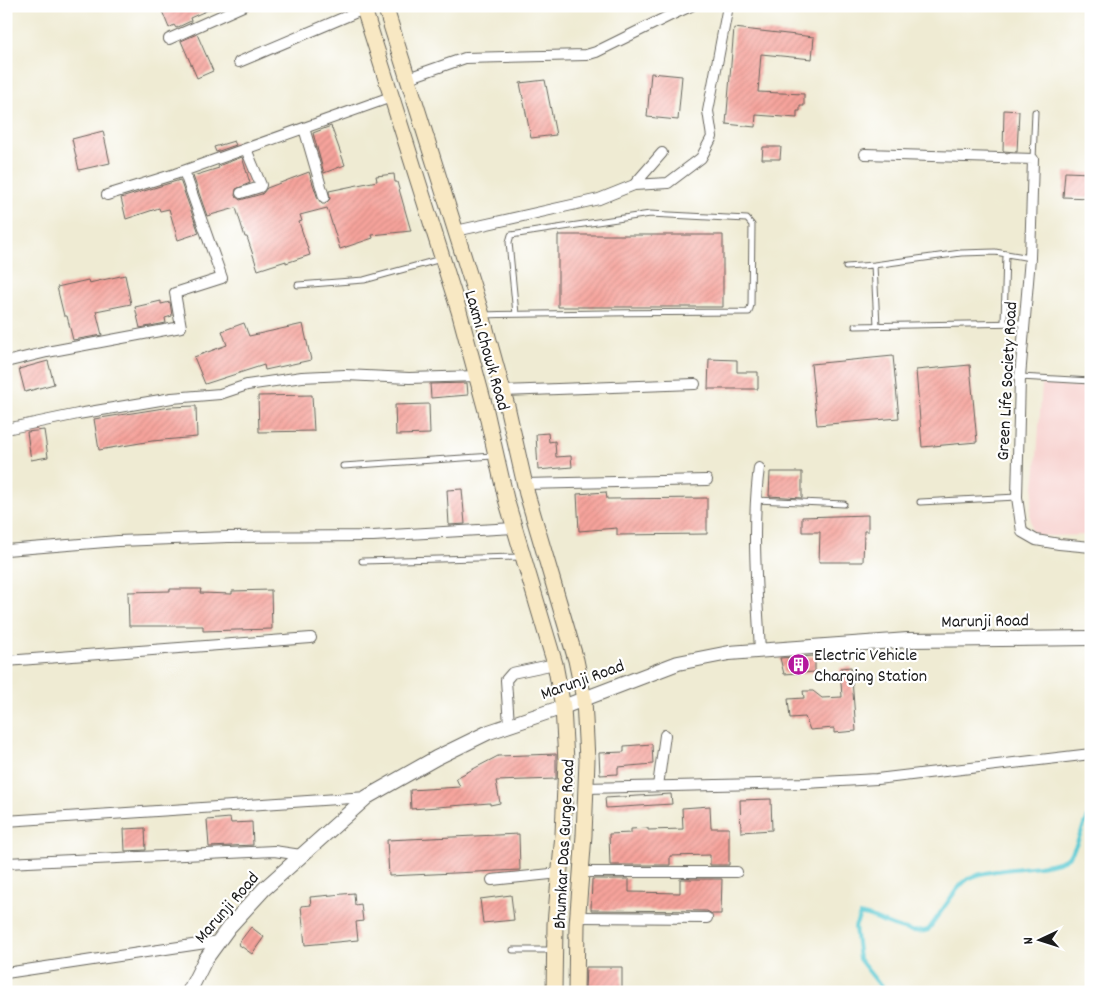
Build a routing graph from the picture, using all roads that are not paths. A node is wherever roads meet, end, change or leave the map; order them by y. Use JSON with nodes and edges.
{"nodes":[{"id":1,"x":243,"y":6,"type":"edge"},
{"id":2,"x":386,"y":6,"type":"edge"},
{"id":3,"x":691,"y":6,"type":"edge"},
{"id":4,"x":728,"y":6,"type":"edge"},
{"id":5,"x":363,"y":8,"type":"edge"},
{"id":6,"x":169,"y":39,"type":"dead end"},
{"id":7,"x":239,"y":62,"type":"dead end"},
{"id":8,"x":410,"y":84,"type":"junction"},
{"id":9,"x":391,"y":97,"type":"junction"},
{"id":10,"x":1034,"y":112,"type":"dead end"},
{"id":11,"x":304,"y":128,"type":"junction"},
{"id":12,"x":246,"y":149,"type":"junction"},
{"id":13,"x":662,"y":153,"type":"dead end"},
{"id":14,"x":864,"y":154,"type":"dead end"},
{"id":15,"x":1033,"y":159,"type":"junction"},
{"id":16,"x":184,"y":171,"type":"junction"},
{"id":17,"x":634,"y":185,"type":"junction"},
{"id":18,"x":241,"y":193,"type":"dead end"},
{"id":19,"x":107,"y":195,"type":"dead end"},
{"id":20,"x":324,"y":197,"type":"dead end"},
{"id":21,"x":456,"y":232,"type":"junction"},
{"id":22,"x":1006,"y":254,"type":"junction"},
{"id":23,"x":442,"y":258,"type":"junction"},
{"id":24,"x":1030,"y":258,"type":"junction"},
{"id":25,"x":874,"y":265,"type":"junction"},
{"id":26,"x":846,"y":267,"type":"dead end"},
{"id":27,"x":298,"y":285,"type":"dead end"},
{"id":28,"x":516,"y":314,"type":"junction"},
{"id":29,"x":482,"y":315,"type":"junction"},
{"id":30,"x":1004,"y":323,"type":"junction"},
{"id":31,"x":1024,"y":323,"type":"junction"},
{"id":32,"x":854,"y":326,"type":"dead end"},
{"id":33,"x":877,"y":326,"type":"junction"},
{"id":34,"x":6,"y":362,"type":"edge"},
{"id":35,"x":496,"y":365,"type":"junction"},
{"id":36,"x":475,"y":372,"type":"junction"},
{"id":37,"x":1020,"y":377,"type":"junction"},
{"id":38,"x":1091,"y":381,"type":"edge"},
{"id":39,"x":695,"y":384,"type":"dead end"},
{"id":40,"x":503,"y":391,"type":"junction"},
{"id":41,"x":6,"y":429,"type":"edge"},
{"id":42,"x":496,"y":455,"type":"junction"},
{"id":43,"x":343,"y":466,"type":"dead end"},
{"id":44,"x":759,"y":468,"type":"dead end"},
{"id":45,"x":707,"y":480,"type":"dead end"},
{"id":46,"x":524,"y":484,"type":"junction"},
{"id":47,"x":1017,"y":497,"type":"junction"},
{"id":48,"x":754,"y":500,"type":"junction"},
{"id":49,"x":920,"y":502,"type":"dead end"},
{"id":50,"x":844,"y":504,"type":"dead end"},
{"id":51,"x":514,"y":528,"type":"junction"},
{"id":52,"x":1091,"y":547,"type":"edge"},
{"id":53,"x":6,"y":550,"type":"edge"},
{"id":54,"x":523,"y":557,"type":"junction"},
{"id":55,"x":362,"y":561,"type":"dead end"},
{"id":56,"x":310,"y":638,"type":"dead end"},
{"id":57,"x":1091,"y":638,"type":"edge"},
{"id":58,"x":760,"y":651,"type":"junction"},
{"id":59,"x":6,"y":661,"type":"edge"},
{"id":60,"x":555,"y":664,"type":"junction"},
{"id":61,"x":584,"y":699,"type":"junction"},
{"id":62,"x":563,"y":707,"type":"junction"},
{"id":63,"x":509,"y":725,"type":"junction"},
{"id":64,"x":665,"y":735,"type":"dead end"},
{"id":65,"x":1091,"y":754,"type":"edge"},
{"id":66,"x":658,"y":786,"type":"junction"},
{"id":67,"x":586,"y":788,"type":"junction"},
{"id":68,"x":367,"y":796,"type":"junction"},
{"id":69,"x":6,"y":821,"type":"edge"},
{"id":70,"x":301,"y":855,"type":"junction"},
{"id":71,"x":6,"y":863,"type":"edge"},
{"id":72,"x":581,"y":872,"type":"junction"},
{"id":73,"x":736,"y":872,"type":"dead end"},
{"id":74,"x":560,"y":873,"type":"junction"},
{"id":75,"x":492,"y":880,"type":"dead end"},
{"id":76,"x":556,"y":916,"type":"junction"},
{"id":77,"x":578,"y":917,"type":"junction"},
{"id":78,"x":707,"y":918,"type":"dead end"},
{"id":79,"x":218,"y":942,"type":"junction"},
{"id":80,"x":513,"y":950,"type":"dead end"},
{"id":81,"x":555,"y":950,"type":"junction"},
{"id":82,"x":6,"y":973,"type":"edge"},
{"id":83,"x":189,"y":992,"type":"edge"},
{"id":84,"x":554,"y":992,"type":"edge"},
{"id":85,"x":576,"y":992,"type":"edge"}],
"edges":[{"from":1,"to":6,"type":"street"},
{"from":2,"to":8,"type":"main road","name":"Laxmi Chowk Road"},
{"from":3,"to":8,"type":"street"},
{"from":4,"to":17,"type":"street"},
{"from":5,"to":7,"type":"street"},
{"from":5,"to":9,"type":"main road","name":"Laxmi Chowk Road"},
{"from":8,"to":9,"type":"main road"},
{"from":8,"to":21,"type":"main road","name":"Laxmi Chowk Road"},
{"from":9,"to":11,"type":"street"},
{"from":9,"to":23,"type":"main road","name":"Laxmi Chowk Road"},
{"from":10,"to":15,"type":"lane"},
{"from":11,"to":12,"type":"street"},
{"from":11,"to":20,"type":"street"},
{"from":12,"to":16,"type":"street"},
{"from":12,"to":18,"type":"street"},
{"from":13,"to":17,"type":"street"},
{"from":14,"to":15,"type":"street"},
{"from":15,"to":24,"type":"street","name":"Green Life Society Road"},
{"from":16,"to":19,"type":"street"},
{"from":16,"to":34,"type":"street"},
{"from":17,"to":21,"type":"street"},
{"from":21,"to":29,"type":"main road","name":"Laxmi Chowk Road"},
{"from":22,"to":24,"type":"lane"},
{"from":22,"to":25,"type":"lane"},
{"from":22,"to":30,"type":"lane"},
{"from":23,"to":27,"type":"lane"},
{"from":23,"to":36,"type":"main road","name":"Laxmi Chowk Road"},
{"from":24,"to":31,"type":"street","name":"Green Life Society Road"},
{"from":25,"to":26,"type":"lane"},
{"from":25,"to":33,"type":"lane"},
{"from":28,"to":28,"type":"lane"},
{"from":28,"to":29,"type":"lane"},
{"from":29,"to":35,"type":"main road","name":"Laxmi Chowk Road"},
{"from":30,"to":31,"type":"lane"},
{"from":30,"to":33,"type":"lane"},
{"from":31,"to":37,"type":"street","name":"Green Life Society Road"},
{"from":32,"to":33,"type":"lane"},
{"from":35,"to":36,"type":"main road"},
{"from":35,"to":40,"type":"main road","name":"Laxmi Chowk Road"},
{"from":36,"to":41,"type":"street"},
{"from":36,"to":42,"type":"main road","name":"Laxmi Chowk Road"},
{"from":37,"to":38,"type":"lane"},
{"from":37,"to":47,"type":"street","name":"Green Life Society Road"},
{"from":39,"to":40,"type":"street"},
{"from":40,"to":46,"type":"main road","name":"Laxmi Chowk Road"},
{"from":42,"to":43,"type":"lane"},
{"from":42,"to":51,"type":"main road","name":"Laxmi Chowk Road"},
{"from":44,"to":48,"type":"street"},
{"from":45,"to":46,"type":"street"},
{"from":46,"to":61,"type":"main road","name":"Laxmi Chowk Road"},
{"from":47,"to":49,"type":"lane"},
{"from":47,"to":52,"type":"street","name":"Green Life Society Road"},
{"from":48,"to":50,"type":"lane"},
{"from":48,"to":58,"type":"street"},
{"from":51,"to":53,"type":"street"},
{"from":51,"to":54,"type":"main road","name":"Laxmi Chowk Road"},
{"from":54,"to":55,"type":"lane"},
{"from":54,"to":60,"type":"main road","name":"Laxmi Chowk Road"},
{"from":56,"to":59,"type":"street"},
{"from":57,"to":58,"type":"street","name":"Marunji Road"},
{"from":58,"to":61,"type":"street","name":"Marunji Road"},
{"from":60,"to":62,"type":"main road","name":"Laxmi Chowk Road"},
{"from":60,"to":63,"type":"street"},
{"from":61,"to":62,"type":"street","name":"Marunji Road"},
{"from":61,"to":67,"type":"main road","name":"Bhumkar Das Gurge Road"},
{"from":62,"to":63,"type":"street","name":"Marunji Road"},
{"from":62,"to":74,"type":"main road","name":"Bhumkar Das Gurge Road"},
{"from":63,"to":68,"type":"street","name":"Marunji Road"},
{"from":64,"to":66,"type":"street"},
{"from":65,"to":66,"type":"street"},
{"from":66,"to":67,"type":"street"},
{"from":67,"to":72,"type":"main road","name":"Bhumkar Das Gurge Road"},
{"from":68,"to":69,"type":"street"},
{"from":68,"to":70,"type":"street","name":"Marunji Road"},
{"from":70,"to":71,"type":"street"},
{"from":70,"to":79,"type":"street","name":"Marunji Road"},
{"from":72,"to":73,"type":"street"},
{"from":72,"to":77,"type":"main road","name":"Bhumkar Das Gurge Road"},
{"from":74,"to":75,"type":"street"},
{"from":74,"to":76,"type":"main road","name":"Bhumkar Das Gurge Road"},
{"from":76,"to":77,"type":"main road"},
{"from":76,"to":81,"type":"main road","name":"Bhumkar Das Gurge Road"},
{"from":77,"to":78,"type":"street"},
{"from":77,"to":85,"type":"main road","name":"Bhumkar Das Gurge Road"},
{"from":79,"to":82,"type":"street"},
{"from":79,"to":83,"type":"street","name":"Marunji Road"},
{"from":80,"to":81,"type":"lane"},
{"from":81,"to":84,"type":"main road","name":"Bhumkar Das Gurge Road"}]}
